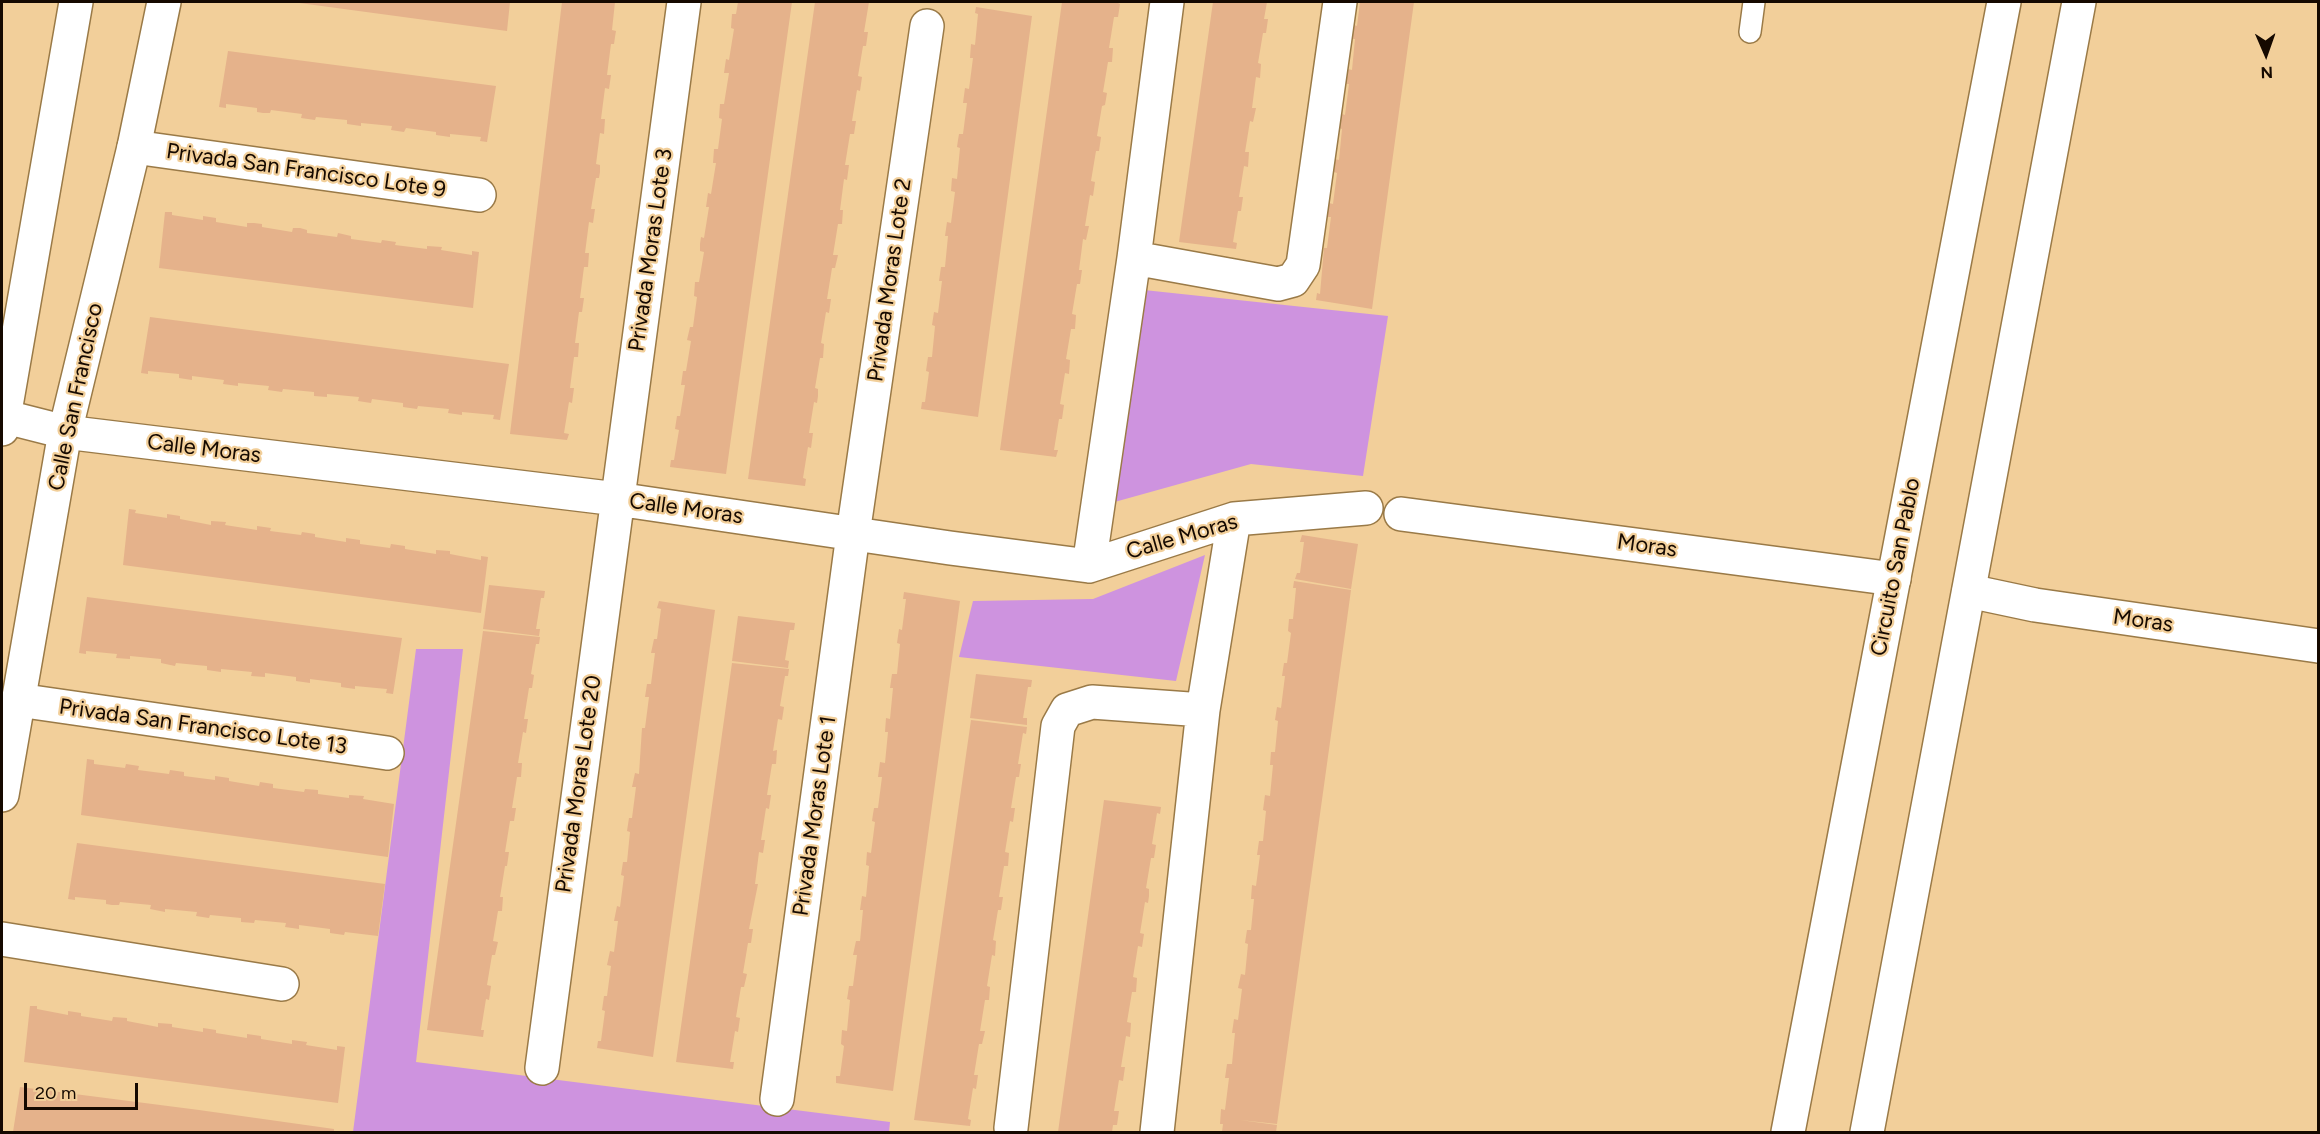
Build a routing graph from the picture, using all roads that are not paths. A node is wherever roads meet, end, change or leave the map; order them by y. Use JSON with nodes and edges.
{"nodes":[{"id":1,"x":76,"y":2,"type":"edge"},
{"id":2,"x":165,"y":2,"type":"edge"},
{"id":3,"x":684,"y":2,"type":"edge"},
{"id":4,"x":1167,"y":2,"type":"edge"},
{"id":5,"x":1340,"y":2,"type":"edge"},
{"id":6,"x":1754,"y":2,"type":"edge"},
{"id":7,"x":2004,"y":2,"type":"edge"},
{"id":8,"x":2079,"y":2,"type":"edge"},
{"id":9,"x":927,"y":26,"type":"dead end"},
{"id":10,"x":1750,"y":32,"type":"dead end"},
{"id":11,"x":134,"y":147,"type":"junction"},
{"id":12,"x":479,"y":195,"type":"dead end"},
{"id":13,"x":1134,"y":258,"type":"junction"},
{"id":14,"x":2,"y":420,"type":"edge"},
{"id":15,"x":65,"y":432,"type":"junction"},
{"id":16,"x":617,"y":499,"type":"junction"},
{"id":17,"x":1366,"y":508,"type":"dead end"},
{"id":18,"x":1401,"y":513,"type":"dead end"},
{"id":19,"x":1234,"y":519,"type":"junction"},
{"id":20,"x":853,"y":534,"type":"junction"},
{"id":21,"x":1089,"y":566,"type":"junction"},
{"id":22,"x":1894,"y":579,"type":"junction"},
{"id":23,"x":1969,"y":591,"type":"junction"},
{"id":24,"x":2319,"y":646,"type":"edge"},
{"id":25,"x":18,"y":700,"type":"junction"},
{"id":26,"x":1203,"y":710,"type":"junction"},
{"id":27,"x":387,"y":753,"type":"dead end"},
{"id":28,"x":2,"y":795,"type":"edge"},
{"id":29,"x":2,"y":939,"type":"edge"},
{"id":30,"x":282,"y":984,"type":"dead end"},
{"id":31,"x":542,"y":1068,"type":"dead end"},
{"id":32,"x":777,"y":1099,"type":"dead end"},
{"id":33,"x":1011,"y":1128,"type":"dead end"},
{"id":34,"x":1157,"y":1132,"type":"edge"},
{"id":35,"x":1788,"y":1132,"type":"edge"},
{"id":36,"x":1868,"y":1132,"type":"edge"}],
"edges":[{"from":1,"to":14,"type":"street"},
{"from":2,"to":11,"type":"street","name":"Calle San Francisco"},
{"from":3,"to":16,"type":"street","name":"Privada Moras Lote 3"},
{"from":4,"to":13,"type":"street"},
{"from":5,"to":13,"type":"street"},
{"from":6,"to":10,"type":"lane"},
{"from":7,"to":22,"type":"street","name":"Circuito San Pablo"},
{"from":8,"to":23,"type":"street"},
{"from":9,"to":20,"type":"street","name":"Privada Moras Lote 2"},
{"from":11,"to":12,"type":"street","name":"Privada San Francisco Lote 9"},
{"from":11,"to":15,"type":"street","name":"Calle San Francisco"},
{"from":13,"to":21,"type":"street"},
{"from":14,"to":15,"type":"street","name":"Calle Moras"},
{"from":15,"to":16,"type":"street","name":"Calle Moras"},
{"from":15,"to":25,"type":"street","name":"Calle San Francisco"},
{"from":16,"to":20,"type":"street","name":"Calle Moras"},
{"from":16,"to":31,"type":"street","name":"Privada Moras Lote 20"},
{"from":17,"to":19,"type":"street","name":"Calle Moras"},
{"from":18,"to":22,"type":"street","name":"Moras"},
{"from":19,"to":21,"type":"street","name":"Calle Moras"},
{"from":19,"to":26,"type":"street"},
{"from":20,"to":21,"type":"street","name":"Calle Moras"},
{"from":20,"to":32,"type":"street","name":"Privada Moras Lote 1"},
{"from":22,"to":35,"type":"street","name":"Circuito San Pablo"},
{"from":23,"to":24,"type":"street","name":"Moras"},
{"from":23,"to":36,"type":"street"},
{"from":25,"to":27,"type":"street","name":"Privada San Francisco Lote 13"},
{"from":25,"to":28,"type":"street","name":"Calle San Francisco"},
{"from":26,"to":33,"type":"street"},
{"from":26,"to":34,"type":"street"},
{"from":29,"to":30,"type":"street"}]}
